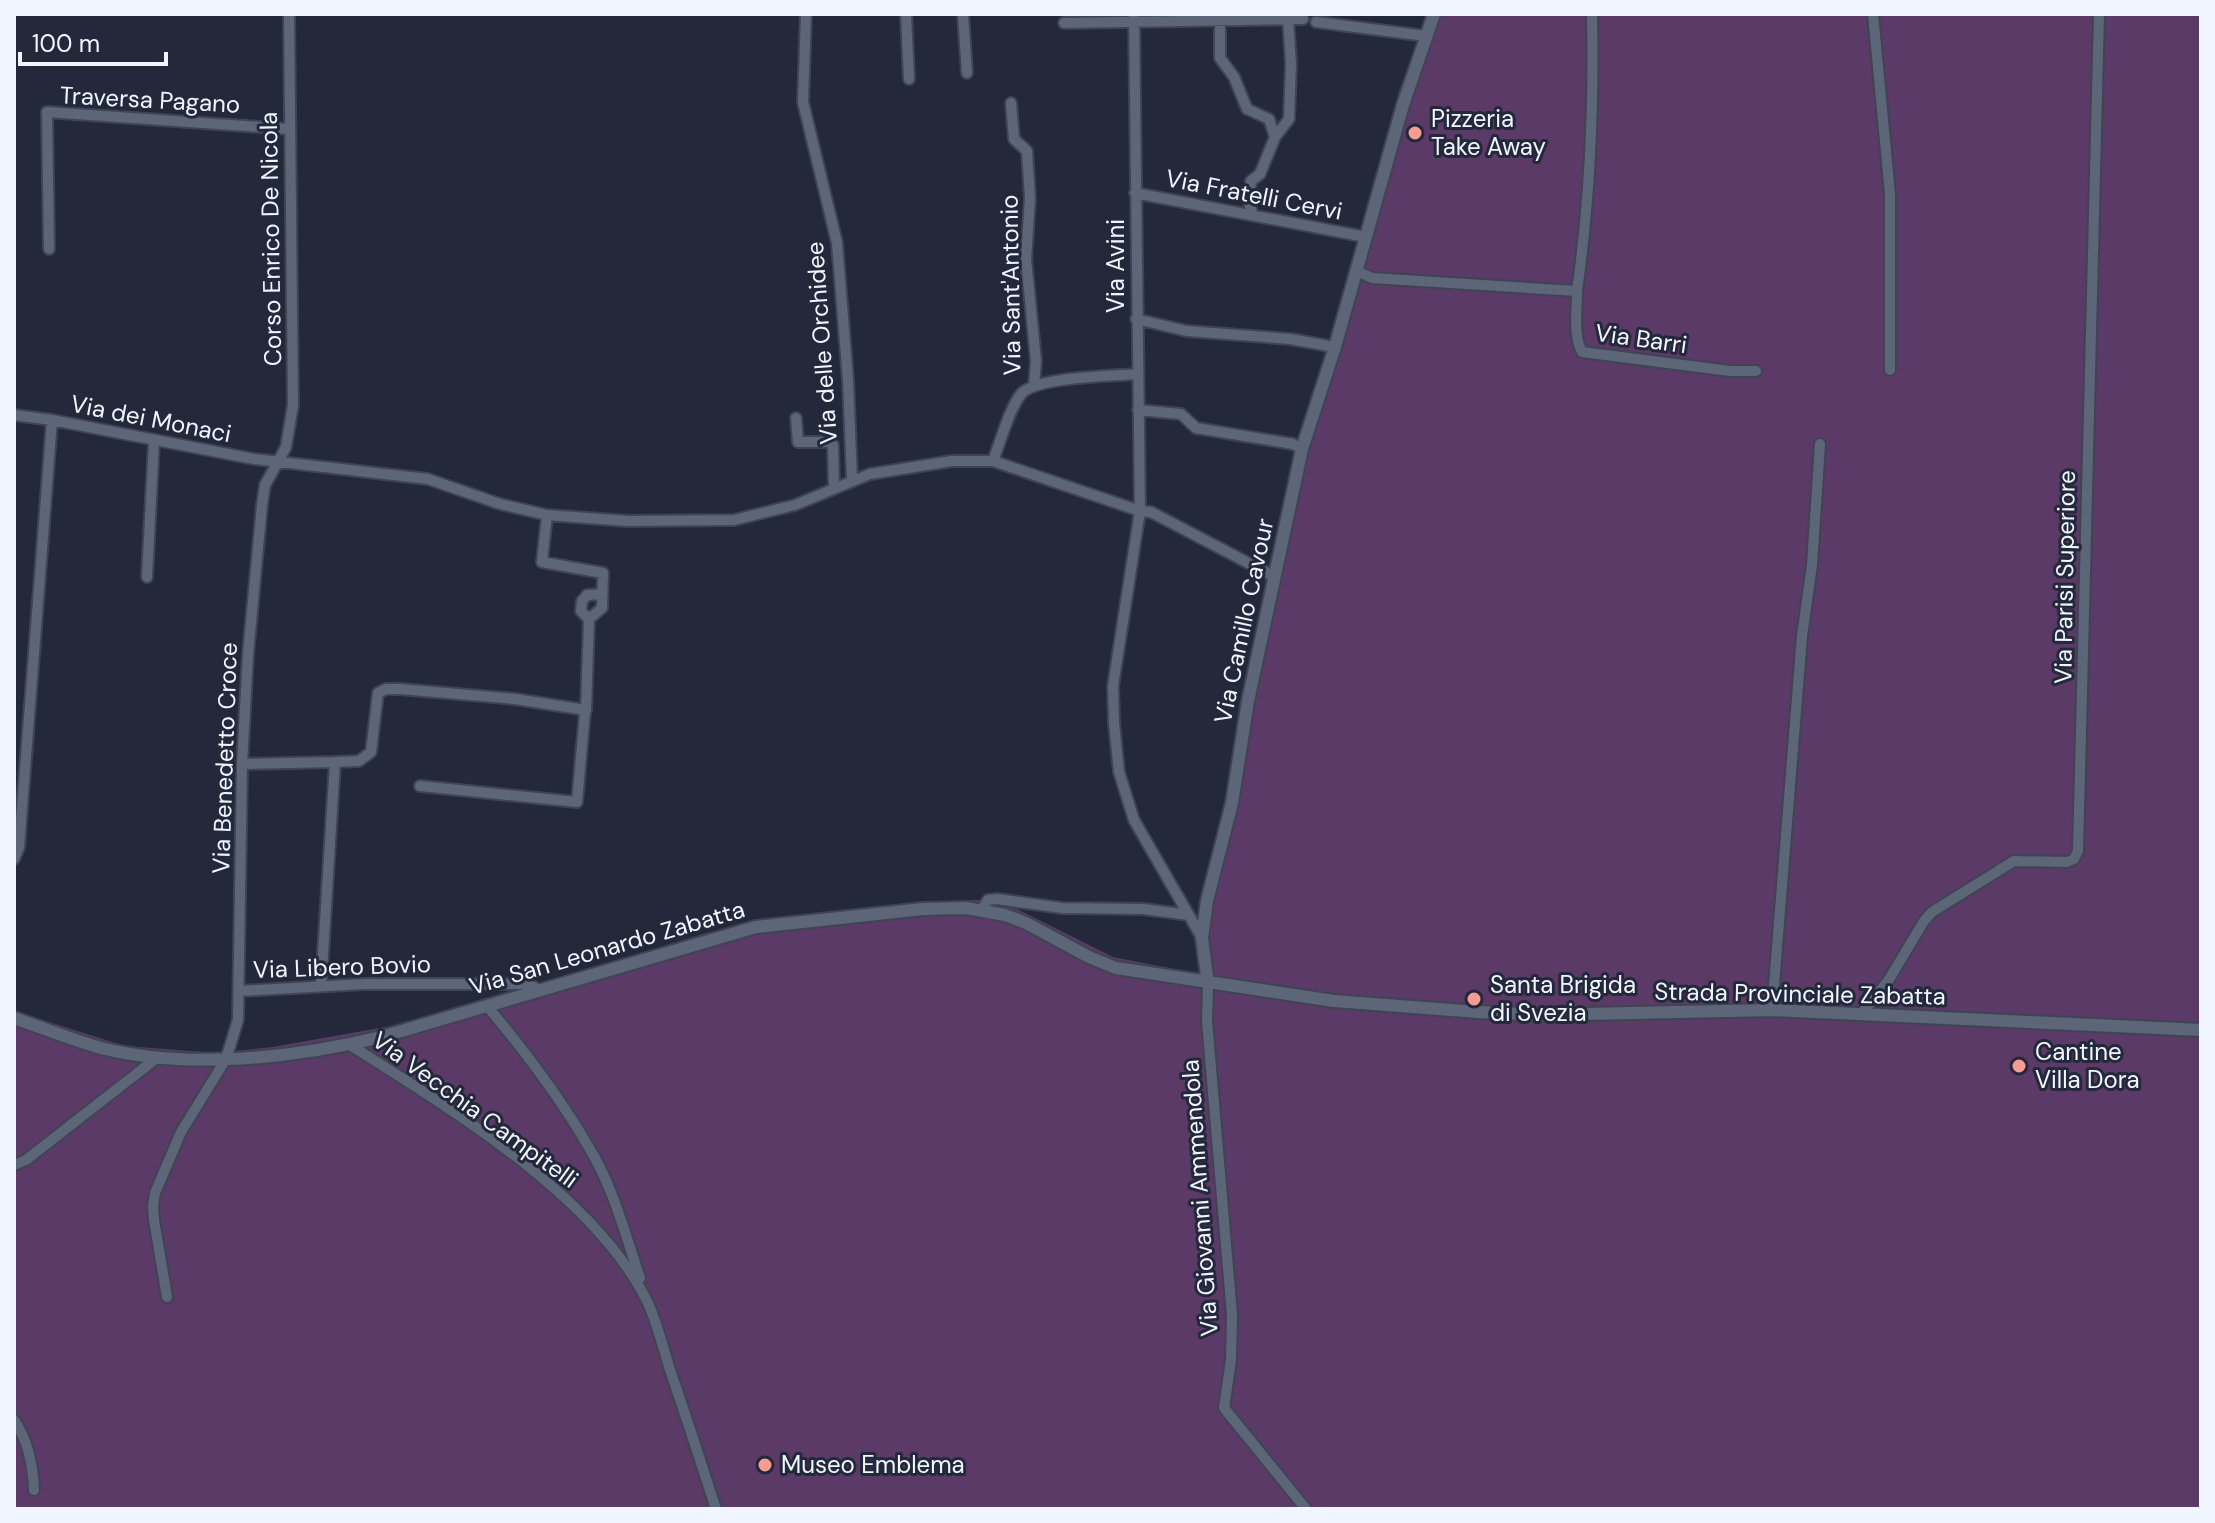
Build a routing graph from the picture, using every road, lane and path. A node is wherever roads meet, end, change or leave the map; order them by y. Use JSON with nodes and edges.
{"nodes":[{"id":1,"x":289,"y":14,"type":"edge"},
{"id":2,"x":806,"y":14,"type":"edge"},
{"id":3,"x":906,"y":14,"type":"edge"},
{"id":4,"x":963,"y":14,"type":"edge"},
{"id":5,"x":1434,"y":14,"type":"edge"},
{"id":6,"x":1592,"y":14,"type":"edge"},
{"id":7,"x":1873,"y":14,"type":"edge"},
{"id":8,"x":2099,"y":14,"type":"edge"},
{"id":9,"x":1134,"y":17,"type":"edge"},
{"id":10,"x":1288,"y":18,"type":"junction"},
{"id":11,"x":1220,"y":19,"type":"junction"},
{"id":12,"x":1303,"y":19,"type":"dead end"},
{"id":13,"x":1316,"y":22,"type":"dead end"},
{"id":14,"x":1064,"y":23,"type":"dead end"},
{"id":15,"x":1426,"y":36,"type":"junction"},
{"id":16,"x":967,"y":73,"type":"dead end"},
{"id":17,"x":909,"y":79,"type":"dead end"},
{"id":18,"x":1011,"y":103,"type":"dead end"},
{"id":19,"x":288,"y":129,"type":"junction"},
{"id":20,"x":1275,"y":137,"type":"junction"},
{"id":21,"x":1135,"y":193,"type":"junction"},
{"id":22,"x":1253,"y":215,"type":"junction"},
{"id":23,"x":1366,"y":237,"type":"junction"},
{"id":24,"x":49,"y":249,"type":"dead end"},
{"id":25,"x":1357,"y":271,"type":"junction"},
{"id":26,"x":1577,"y":291,"type":"junction"},
{"id":27,"x":1136,"y":319,"type":"junction"},
{"id":28,"x":1335,"y":347,"type":"junction"},
{"id":29,"x":1890,"y":370,"type":"dead end"},
{"id":30,"x":1756,"y":371,"type":"dead end"},
{"id":31,"x":1137,"y":374,"type":"junction"},
{"id":32,"x":1034,"y":385,"type":"junction"},
{"id":33,"x":1138,"y":410,"type":"junction"},
{"id":34,"x":14,"y":415,"type":"edge"},
{"id":35,"x":796,"y":418,"type":"dead end"},
{"id":36,"x":52,"y":420,"type":"junction"},
{"id":37,"x":154,"y":441,"type":"junction"},
{"id":38,"x":1820,"y":444,"type":"dead end"},
{"id":39,"x":1302,"y":449,"type":"junction"},
{"id":40,"x":279,"y":461,"type":"junction"},
{"id":41,"x":993,"y":461,"type":"junction"},
{"id":42,"x":852,"y":480,"type":"junction"},
{"id":43,"x":834,"y":488,"type":"junction"},
{"id":44,"x":1140,"y":511,"type":"junction"},
{"id":45,"x":547,"y":515,"type":"junction"},
{"id":46,"x":147,"y":577,"type":"dead end"},
{"id":47,"x":1275,"y":577,"type":"junction"},
{"id":48,"x":602,"y":594,"type":"junction"},
{"id":49,"x":589,"y":619,"type":"junction"},
{"id":50,"x":585,"y":712,"type":"dead end"},
{"id":51,"x":335,"y":762,"type":"junction"},
{"id":52,"x":242,"y":764,"type":"junction"},
{"id":53,"x":420,"y":786,"type":"dead end"},
{"id":54,"x":14,"y":859,"type":"edge"},
{"id":55,"x":981,"y":910,"type":"junction"},
{"id":56,"x":1189,"y":915,"type":"junction"},
{"id":57,"x":1202,"y":938,"type":"junction"},
{"id":58,"x":1208,"y":984,"type":"junction"},
{"id":59,"x":321,"y":986,"type":"junction"},
{"id":60,"x":240,"y":991,"type":"junction"},
{"id":61,"x":536,"y":992,"type":"junction"},
{"id":62,"x":487,"y":1006,"type":"junction"},
{"id":63,"x":1772,"y":1010,"type":"junction"},
{"id":64,"x":1862,"y":1013,"type":"junction"},
{"id":65,"x":14,"y":1018,"type":"edge"},
{"id":66,"x":2201,"y":1030,"type":"edge"},
{"id":67,"x":350,"y":1045,"type":"junction"},
{"id":68,"x":158,"y":1057,"type":"junction"},
{"id":69,"x":226,"y":1059,"type":"junction"},
{"id":70,"x":14,"y":1165,"type":"edge"},
{"id":71,"x":167,"y":1297,"type":"dead end"},
{"id":72,"x":648,"y":1303,"type":"junction"},
{"id":73,"x":14,"y":1420,"type":"edge"},
{"id":74,"x":34,"y":1490,"type":"dead end"},
{"id":75,"x":716,"y":1509,"type":"edge"},
{"id":76,"x":1306,"y":1509,"type":"edge"}],
"edges":[{"from":1,"to":19,"type":"street","name":"Corso Enrico De Nicola"},
{"from":2,"to":42,"type":"street","name":"Via delle Orchidee"},
{"from":3,"to":17,"type":"street"},
{"from":4,"to":16,"type":"street"},
{"from":5,"to":15,"type":"street","name":"Via Camillo Cavour"},
{"from":6,"to":26,"type":"street"},
{"from":7,"to":29,"type":"street"},
{"from":8,"to":64,"type":"street","name":"Via Parisi Superiore"},
{"from":9,"to":11,"type":"street"},
{"from":9,"to":14,"type":"street"},
{"from":9,"to":21,"type":"street","name":"Via Avini"},
{"from":10,"to":11,"type":"street"},
{"from":10,"to":12,"type":"street"},
{"from":10,"to":20,"type":"street"},
{"from":11,"to":20,"type":"street"},
{"from":13,"to":15,"type":"street"},
{"from":15,"to":23,"type":"street","name":"Via Camillo Cavour"},
{"from":18,"to":32,"type":"street","name":"Via Sant'Antonio"},
{"from":19,"to":24,"type":"street","name":"Traversa Pagano"},
{"from":19,"to":40,"type":"street","name":"Corso Enrico De Nicola"},
{"from":20,"to":22,"type":"street"},
{"from":21,"to":22,"type":"street","name":"Via Fratelli Cervi"},
{"from":21,"to":27,"type":"street","name":"Via Avini"},
{"from":22,"to":23,"type":"street","name":"Via Fratelli Cervi"},
{"from":23,"to":25,"type":"street","name":"Via Camillo Cavour"},
{"from":25,"to":26,"type":"street"},
{"from":25,"to":28,"type":"street","name":"Via Camillo Cavour"},
{"from":26,"to":30,"type":"street","name":"Via Barri"},
{"from":27,"to":28,"type":"street"},
{"from":27,"to":31,"type":"street","name":"Via Avini"},
{"from":28,"to":39,"type":"street","name":"Via Camillo Cavour"},
{"from":31,"to":32,"type":"street"},
{"from":31,"to":33,"type":"street","name":"Via Avini"},
{"from":32,"to":41,"type":"street","name":"Via Sant'Antonio"},
{"from":33,"to":39,"type":"street"},
{"from":33,"to":44,"type":"street","name":"Via Avini"},
{"from":34,"to":36,"type":"street","name":"Via dei Monaci"},
{"from":35,"to":43,"type":"street"},
{"from":36,"to":37,"type":"street","name":"Via dei Monaci"},
{"from":36,"to":54,"type":"street"},
{"from":37,"to":40,"type":"street","name":"Via dei Monaci"},
{"from":37,"to":46,"type":"street"},
{"from":38,"to":63,"type":"street"},
{"from":39,"to":47,"type":"street","name":"Via Camillo Cavour"},
{"from":40,"to":45,"type":"street"},
{"from":40,"to":52,"type":"street","name":"Via Benedetto Croce"},
{"from":41,"to":42,"type":"street"},
{"from":41,"to":44,"type":"street"},
{"from":42,"to":43,"type":"street"},
{"from":43,"to":45,"type":"street"},
{"from":44,"to":47,"type":"street"},
{"from":44,"to":56,"type":"street","name":"Via Avini"},
{"from":45,"to":48,"type":"street"},
{"from":47,"to":57,"type":"street","name":"Via Camillo Cavour"},
{"from":48,"to":49,"type":"street"},
{"from":48,"to":49,"type":"street"},
{"from":49,"to":51,"type":"street"},
{"from":50,"to":53,"type":"street"},
{"from":51,"to":52,"type":"street"},
{"from":51,"to":59,"type":"street"},
{"from":52,"to":60,"type":"street","name":"Via Benedetto Croce"},
{"from":55,"to":56,"type":"street"},
{"from":55,"to":58,"type":"street","name":"Via San Leonardo Zabatta"},
{"from":55,"to":61,"type":"street","name":"Via San Leonardo Zabatta"},
{"from":56,"to":57,"type":"street","name":"Via Avini"},
{"from":57,"to":58,"type":"street","name":"Via Camillo Cavour"},
{"from":58,"to":63,"type":"street","name":"Strada Provinciale Zabatta"},
{"from":58,"to":76,"type":"street","name":"Via Giovanni Ammendola"},
{"from":59,"to":60,"type":"street","name":"Via Libero Bovio"},
{"from":59,"to":61,"type":"street","name":"Via Libero Bovio"},
{"from":60,"to":69,"type":"street","name":"Via Benedetto Croce"},
{"from":61,"to":62,"type":"street","name":"Via San Leonardo Zabatta"},
{"from":62,"to":67,"type":"street","name":"Via San Leonardo Zabatta"},
{"from":62,"to":72,"type":"street"},
{"from":63,"to":64,"type":"street","name":"Strada Provinciale Zabatta"},
{"from":64,"to":66,"type":"street","name":"Strada Provinciale Zabatta"},
{"from":65,"to":68,"type":"street","name":"Via San Leonardo Zabatta"},
{"from":67,"to":69,"type":"street","name":"Via San Leonardo Zabatta"},
{"from":67,"to":72,"type":"street","name":"Via Vecchia Campitelli"},
{"from":68,"to":69,"type":"street","name":"Via San Leonardo Zabatta"},
{"from":68,"to":70,"type":"street"},
{"from":69,"to":71,"type":"street","name":"Via Benedetto Croce"},
{"from":72,"to":75,"type":"street","name":"Via Vecchia Campitelli"},
{"from":73,"to":74,"type":"street"}]}
